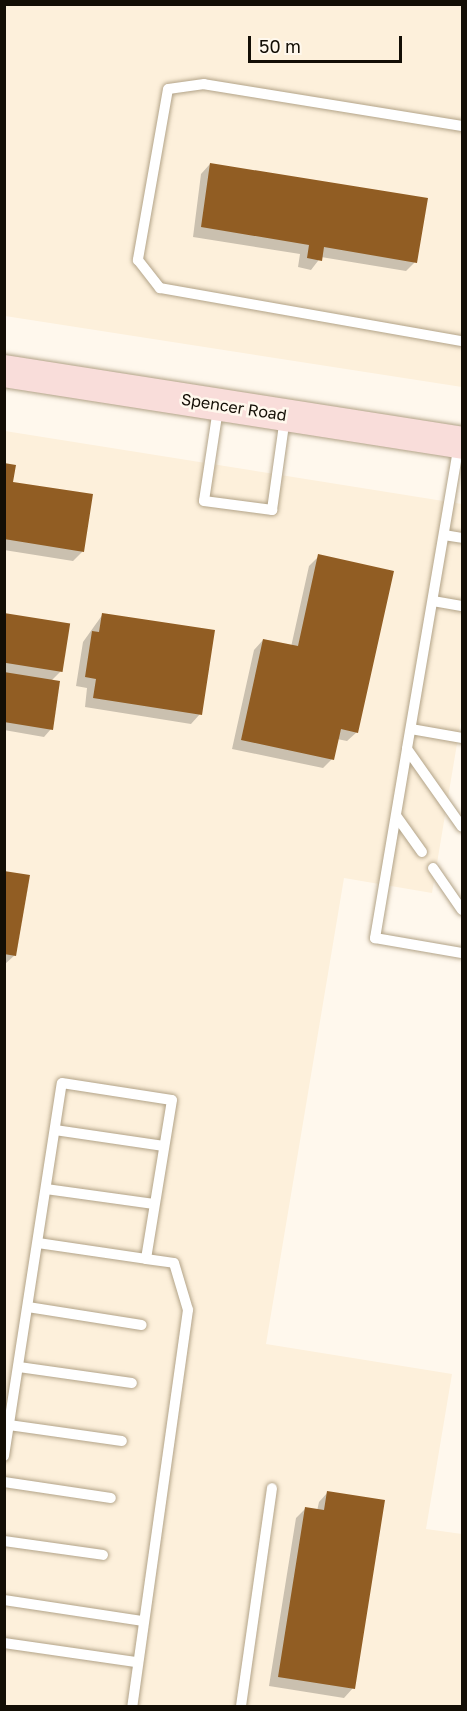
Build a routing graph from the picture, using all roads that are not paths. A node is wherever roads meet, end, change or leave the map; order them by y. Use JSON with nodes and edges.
{"nodes":[{"id":1,"x":462,"y":126,"type":"edge"},
{"id":2,"x":462,"y":341,"type":"edge"},
{"id":3,"x":4,"y":371,"type":"edge"},
{"id":4,"x":219,"y":405,"type":"junction"},
{"id":5,"x":286,"y":415,"type":"junction"},
{"id":6,"x":461,"y":443,"type":"edge"},
{"id":7,"x":444,"y":535,"type":"junction"},
{"id":8,"x":462,"y":538,"type":"edge"},
{"id":9,"x":433,"y":601,"type":"junction"},
{"id":10,"x":462,"y":606,"type":"edge"},
{"id":11,"x":411,"y":729,"type":"junction"},
{"id":12,"x":462,"y":738,"type":"edge"},
{"id":13,"x":407,"y":749,"type":"junction"},
{"id":14,"x":397,"y":817,"type":"junction"},
{"id":15,"x":462,"y":827,"type":"edge"},
{"id":16,"x":422,"y":852,"type":"dead end"},
{"id":17,"x":433,"y":868,"type":"dead end"},
{"id":18,"x":462,"y":910,"type":"edge"},
{"id":19,"x":462,"y":953,"type":"edge"},
{"id":20,"x":55,"y":1130,"type":"junction"},
{"id":21,"x":164,"y":1146,"type":"junction"},
{"id":22,"x":46,"y":1189,"type":"junction"},
{"id":23,"x":154,"y":1204,"type":"junction"},
{"id":24,"x":38,"y":1243,"type":"junction"},
{"id":25,"x":146,"y":1259,"type":"junction"},
{"id":26,"x":28,"y":1307,"type":"junction"},
{"id":27,"x":142,"y":1324,"type":"dead end"},
{"id":28,"x":19,"y":1367,"type":"junction"},
{"id":29,"x":132,"y":1383,"type":"dead end"},
{"id":30,"x":9,"y":1425,"type":"junction"},
{"id":31,"x":122,"y":1441,"type":"dead end"},
{"id":32,"x":4,"y":1456,"type":"edge"},
{"id":33,"x":4,"y":1482,"type":"edge"},
{"id":34,"x":272,"y":1488,"type":"dead end"},
{"id":35,"x":111,"y":1498,"type":"dead end"},
{"id":36,"x":4,"y":1540,"type":"edge"},
{"id":37,"x":103,"y":1555,"type":"dead end"},
{"id":38,"x":4,"y":1600,"type":"edge"},
{"id":39,"x":143,"y":1621,"type":"junction"},
{"id":40,"x":4,"y":1643,"type":"edge"},
{"id":41,"x":136,"y":1662,"type":"junction"},
{"id":42,"x":133,"y":1702,"type":"edge"},
{"id":43,"x":241,"y":1707,"type":"edge"}],
"edges":[{"from":1,"to":2,"type":"lane"},
{"from":3,"to":4,"type":"main road","name":"Spencer Road"},
{"from":4,"to":5,"type":"main road","name":"Spencer Road"},
{"from":4,"to":5,"type":"lane"},
{"from":5,"to":6,"type":"main road","name":"Spencer Road"},
{"from":6,"to":7,"type":"lane"},
{"from":7,"to":8,"type":"lane"},
{"from":7,"to":9,"type":"lane"},
{"from":9,"to":10,"type":"lane"},
{"from":9,"to":11,"type":"lane"},
{"from":11,"to":12,"type":"lane"},
{"from":11,"to":13,"type":"lane"},
{"from":13,"to":14,"type":"lane"},
{"from":13,"to":15,"type":"lane"},
{"from":14,"to":16,"type":"lane"},
{"from":14,"to":19,"type":"lane"},
{"from":17,"to":18,"type":"lane"},
{"from":20,"to":21,"type":"lane"},
{"from":20,"to":21,"type":"lane"},
{"from":20,"to":22,"type":"lane"},
{"from":21,"to":23,"type":"lane"},
{"from":22,"to":23,"type":"lane"},
{"from":22,"to":24,"type":"lane"},
{"from":23,"to":25,"type":"lane"},
{"from":24,"to":25,"type":"lane"},
{"from":24,"to":26,"type":"lane"},
{"from":25,"to":39,"type":"lane"},
{"from":26,"to":27,"type":"lane"},
{"from":26,"to":28,"type":"lane"},
{"from":28,"to":29,"type":"lane"},
{"from":28,"to":30,"type":"lane"},
{"from":30,"to":31,"type":"lane"},
{"from":30,"to":32,"type":"lane"},
{"from":33,"to":35,"type":"lane"},
{"from":34,"to":43,"type":"lane"},
{"from":36,"to":37,"type":"lane"},
{"from":38,"to":39,"type":"lane"},
{"from":39,"to":41,"type":"lane"},
{"from":40,"to":41,"type":"lane"},
{"from":41,"to":42,"type":"lane"}]}
